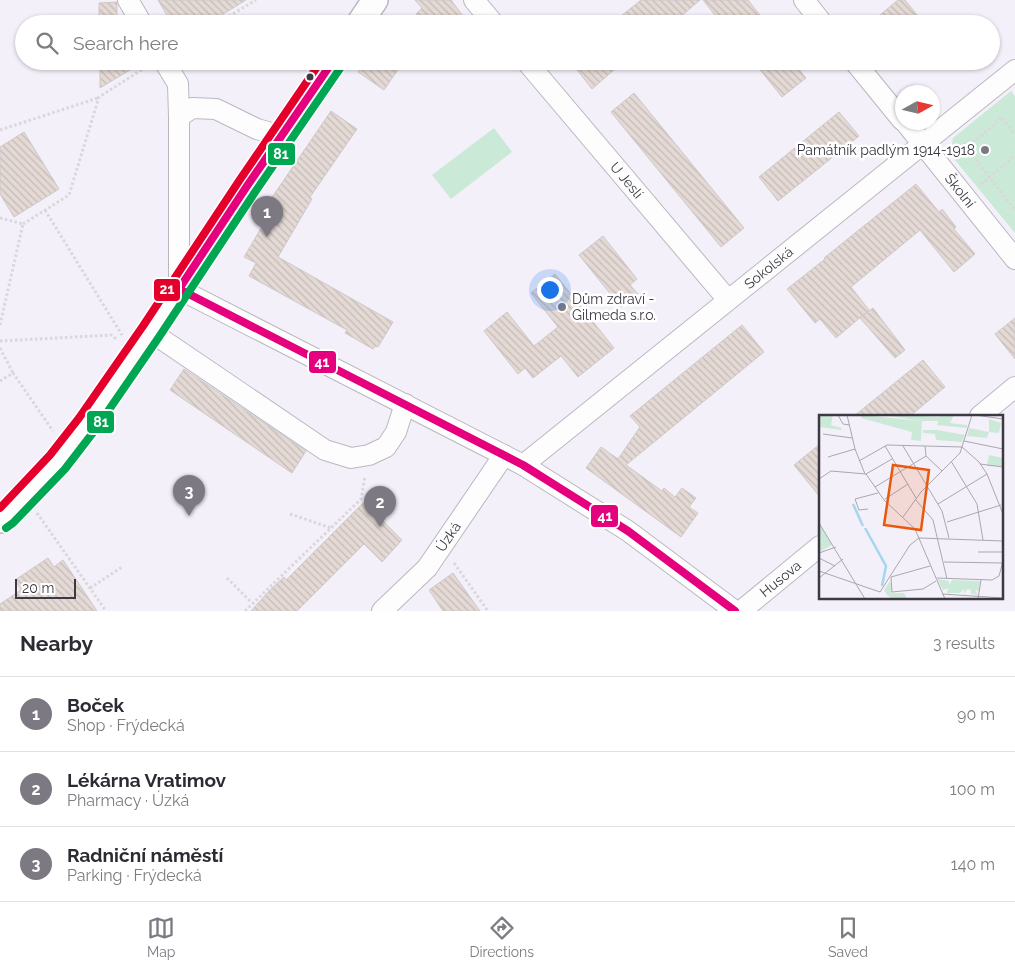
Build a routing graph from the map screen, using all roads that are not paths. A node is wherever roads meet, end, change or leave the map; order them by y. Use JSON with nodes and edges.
{"nodes":[{"id":1,"x":128,"y":0,"type":"edge"},
{"id":2,"x":375,"y":0,"type":"edge"},
{"id":3,"x":474,"y":0,"type":"edge"},
{"id":4,"x":804,"y":0,"type":"edge"},
{"id":5,"x":137,"y":15,"type":"edge"},
{"id":6,"x":365,"y":15,"type":"edge"},
{"id":7,"x":486,"y":15,"type":"edge"},
{"id":8,"x":816,"y":15,"type":"edge"},
{"id":9,"x":163,"y":70,"type":"edge"},
{"id":10,"x":327,"y":70,"type":"edge"},
{"id":11,"x":534,"y":70,"type":"edge"},
{"id":12,"x":862,"y":70,"type":"edge"},
{"id":13,"x":1015,"y":70,"type":"edge"},
{"id":14,"x":895,"y":110,"type":"edge"},
{"id":15,"x":179,"y":117,"type":"junction"},
{"id":16,"x":911,"y":130,"type":"edge"},
{"id":17,"x":282,"y":136,"type":"junction"},
{"id":18,"x":922,"y":144,"type":"junction"},
{"id":19,"x":1015,"y":259,"type":"edge"},
{"id":20,"x":179,"y":289,"type":"junction"},
{"id":21,"x":728,"y":300,"type":"junction"},
{"id":22,"x":151,"y":332,"type":"junction"},
{"id":23,"x":1015,"y":387,"type":"edge"},
{"id":24,"x":405,"y":404,"type":"junction"},
{"id":25,"x":981,"y":415,"type":"edge"},
{"id":26,"x":504,"y":455,"type":"junction"},
{"id":27,"x":523,"y":465,"type":"junction"},
{"id":28,"x":0,"y":520,"type":"edge"},
{"id":29,"x":819,"y":547,"type":"edge"},
{"id":30,"x":382,"y":611,"type":"edge"},
{"id":31,"x":735,"y":611,"type":"edge"},
{"id":32,"x":741,"y":611,"type":"edge"}],
"edges":[{"from":1,"to":5,"type":"street"},
{"from":2,"to":6,"type":"main road"},
{"from":3,"to":7,"type":"street"},
{"from":4,"to":8,"type":"street"},
{"from":9,"to":15,"type":"street"},
{"from":10,"to":17,"type":"main road"},
{"from":11,"to":21,"type":"street","name":"U Jeslí"},
{"from":12,"to":14,"type":"street","name":"Školní"},
{"from":13,"to":18,"type":"street","name":"Sokolská"},
{"from":15,"to":17,"type":"street"},
{"from":15,"to":20,"type":"street"},
{"from":16,"to":18,"type":"street","name":"Školní"},
{"from":17,"to":20,"type":"main road"},
{"from":18,"to":19,"type":"street","name":"Školní"},
{"from":18,"to":21,"type":"street","name":"Sokolská"},
{"from":20,"to":22,"type":"main road"},
{"from":20,"to":24,"type":"street"},
{"from":21,"to":27,"type":"street","name":"Sokolská"},
{"from":22,"to":24,"type":"street"},
{"from":22,"to":28,"type":"main road"},
{"from":23,"to":25,"type":"street"},
{"from":24,"to":26,"type":"street"},
{"from":26,"to":27,"type":"street"},
{"from":26,"to":30,"type":"street","name":"Úzká"},
{"from":27,"to":31,"type":"street"},
{"from":29,"to":32,"type":"street","name":"Husova"}]}
